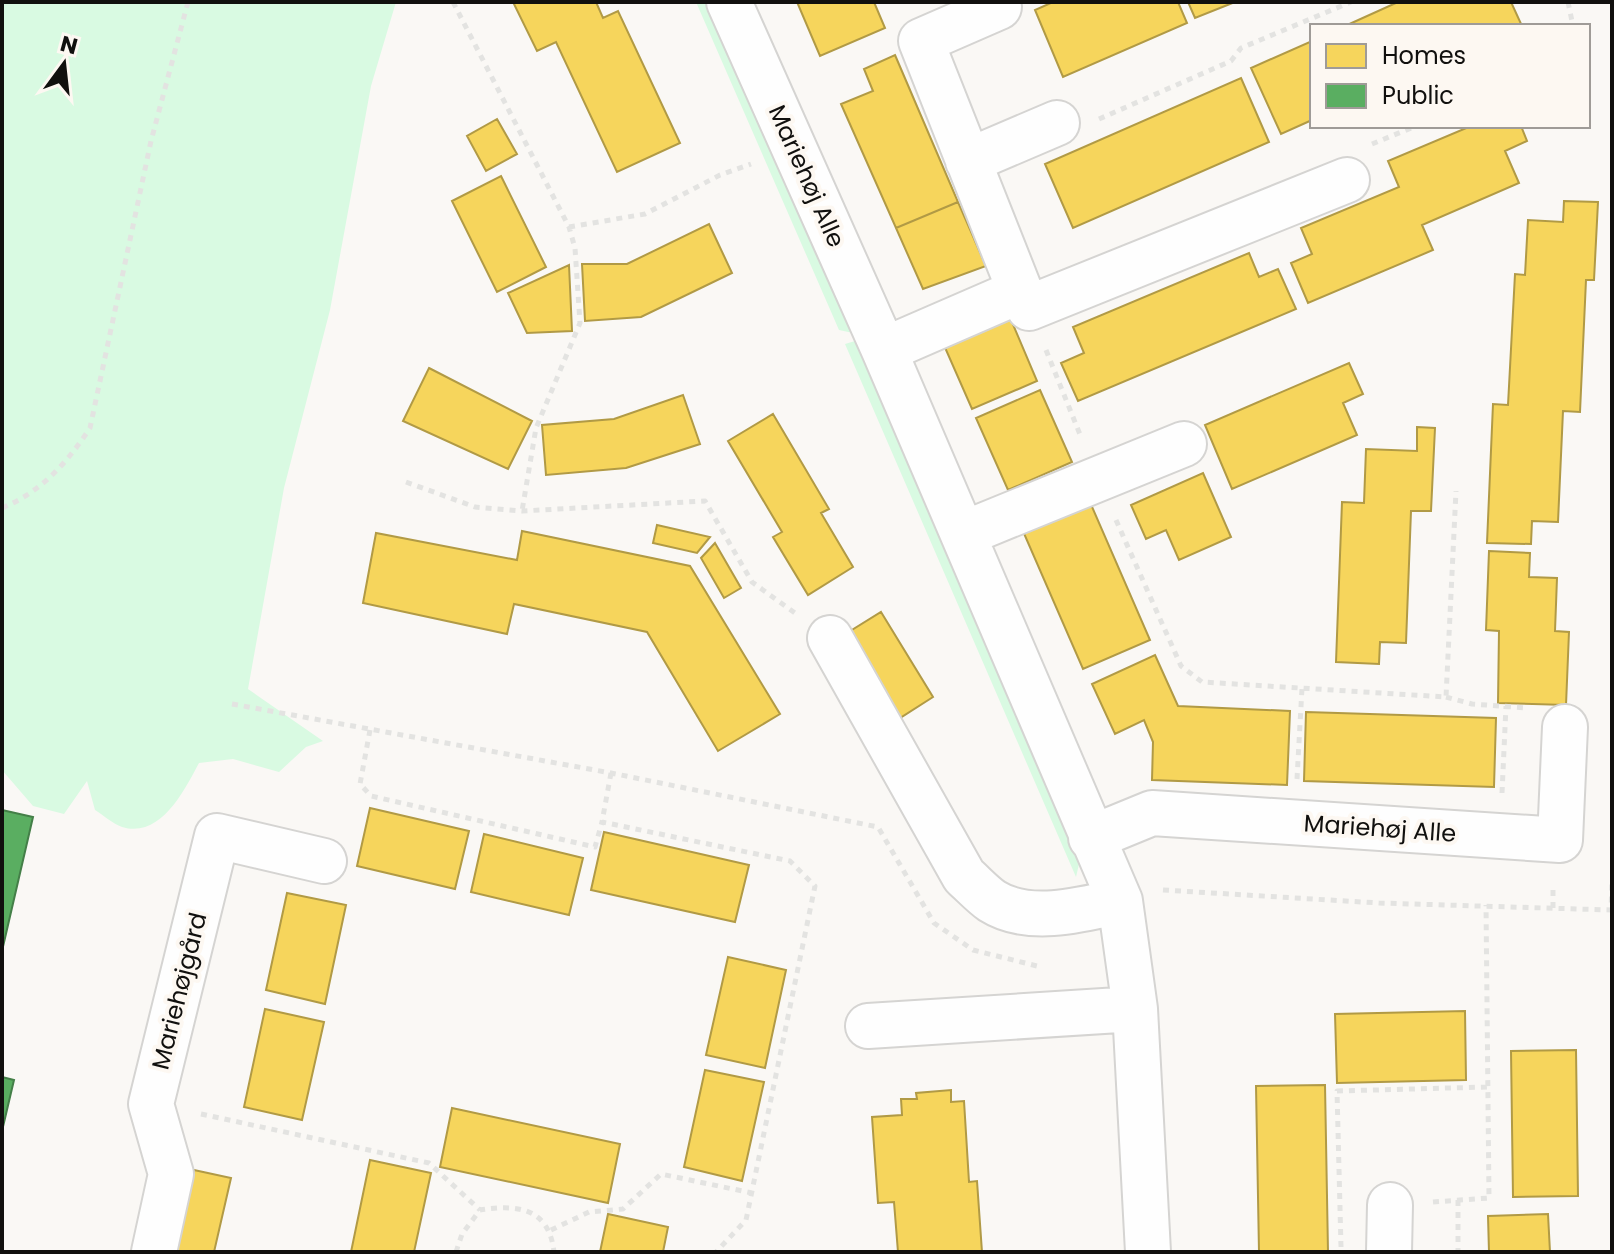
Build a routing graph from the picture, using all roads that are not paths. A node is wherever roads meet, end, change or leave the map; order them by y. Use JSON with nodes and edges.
{"nodes":[{"id":1,"x":729,"y":2,"type":"edge"},
{"id":2,"x":999,"y":7,"type":"dead end"},
{"id":3,"x":1057,"y":123,"type":"road end"},
{"id":4,"x":968,"y":161,"type":"junction"},
{"id":5,"x":1347,"y":180,"type":"dead end"},
{"id":6,"x":1025,"y":300,"type":"junction"},
{"id":7,"x":884,"y":350,"type":"junction"},
{"id":8,"x":1184,"y":444,"type":"dead end"},
{"id":9,"x":963,"y":534,"type":"junction"},
{"id":10,"x":830,"y":638,"type":"road end"},
{"id":11,"x":1565,"y":727,"type":"road end"},
{"id":12,"x":1091,"y":838,"type":"junction"},
{"id":13,"x":324,"y":861,"type":"dead end"},
{"id":14,"x":1120,"y":901,"type":"junction"},
{"id":15,"x":1135,"y":1009,"type":"junction"},
{"id":16,"x":868,"y":1026,"type":"dead end"},
{"id":17,"x":1390,"y":1205,"type":"road end"},
{"id":18,"x":154,"y":1252,"type":"edge"},
{"id":19,"x":1148,"y":1252,"type":"edge"},
{"id":20,"x":1389,"y":1252,"type":"edge"}],
"edges":[{"from":1,"to":7,"type":"street","name":"Mariehøj Alle"},
{"from":2,"to":4,"type":"street"},
{"from":3,"to":4,"type":"street"},
{"from":4,"to":6,"type":"street"},
{"from":5,"to":6,"type":"street"},
{"from":6,"to":7,"type":"street"},
{"from":7,"to":9,"type":"street","name":"Mariehøj Alle"},
{"from":8,"to":9,"type":"street"},
{"from":9,"to":12,"type":"street","name":"Mariehøj Alle"},
{"from":10,"to":14,"type":"street"},
{"from":11,"to":12,"type":"street","name":"Mariehøj Alle"},
{"from":12,"to":14,"type":"street","name":"Mariehøj Alle"},
{"from":13,"to":18,"type":"street","name":"Mariehøjgård"},
{"from":14,"to":15,"type":"street","name":"Mariehøj Alle"},
{"from":15,"to":16,"type":"street"},
{"from":15,"to":19,"type":"street","name":"Mariehøj Alle"},
{"from":17,"to":20,"type":"street"}]}
